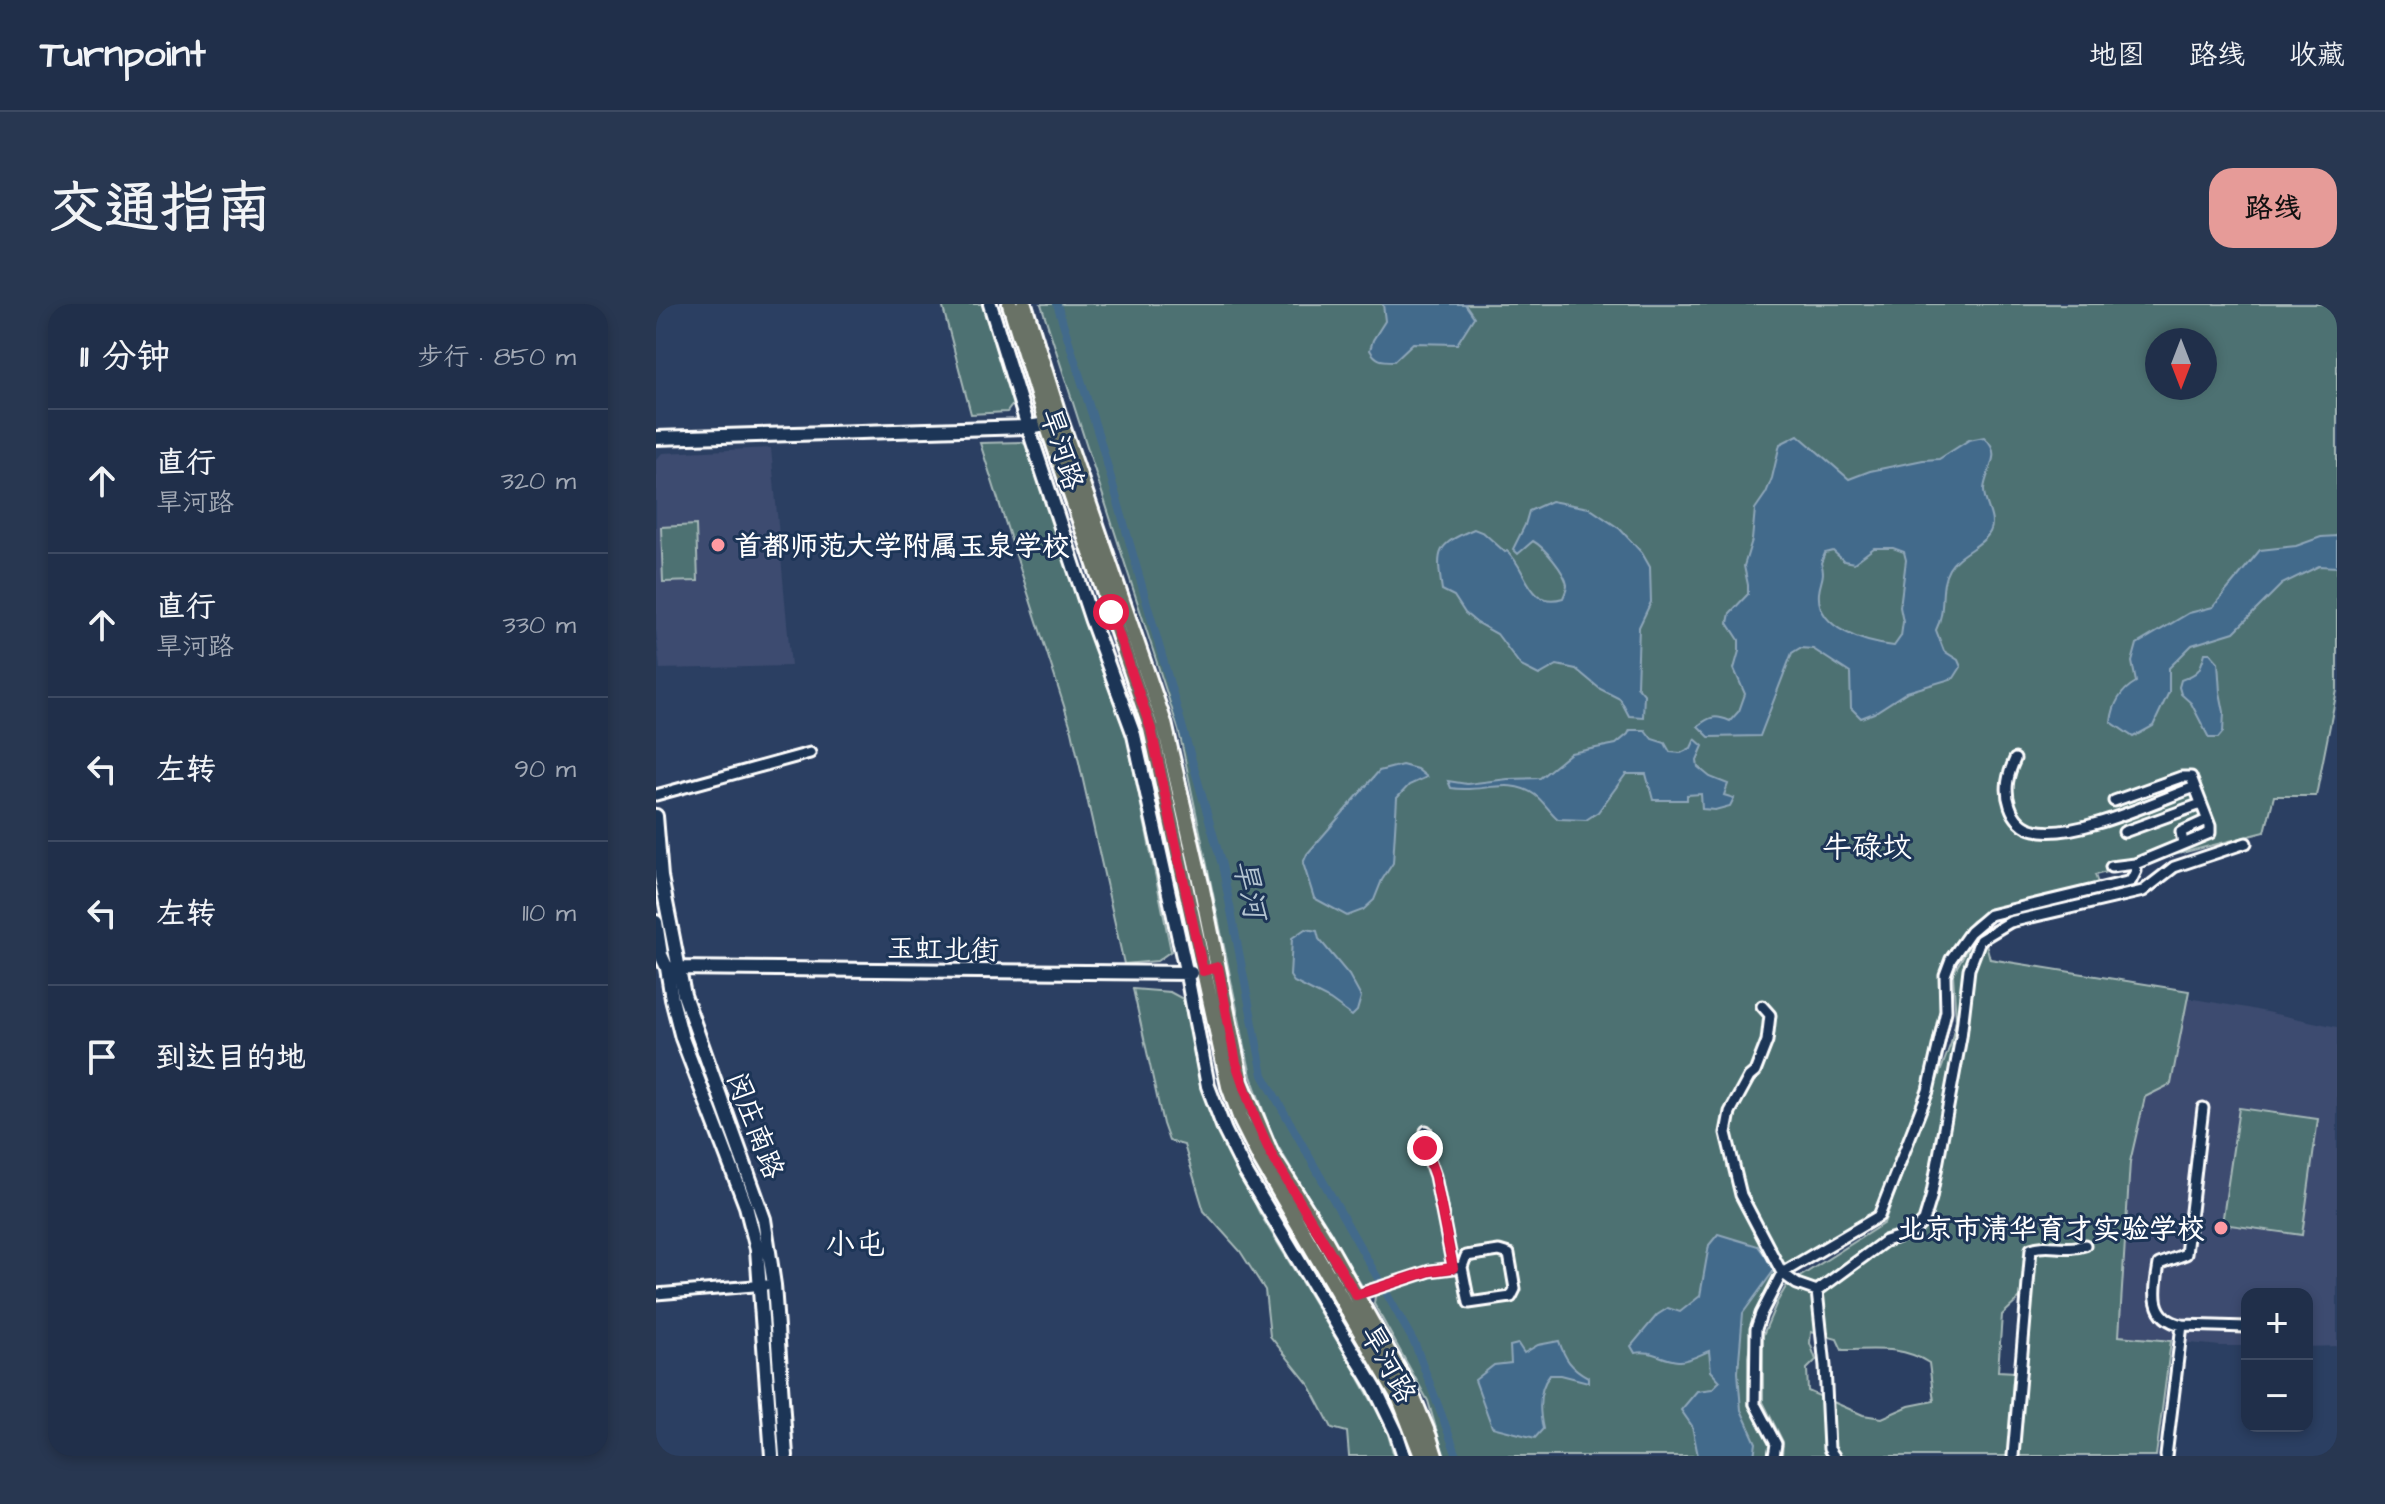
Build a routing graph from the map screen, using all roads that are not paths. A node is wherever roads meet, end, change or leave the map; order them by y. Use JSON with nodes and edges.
{"nodes":[{"id":1,"x":990,"y":304,"type":"edge"},
{"id":2,"x":1010,"y":304,"type":"edge"},
{"id":3,"x":1024,"y":304,"type":"edge"},
{"id":4,"x":1047,"y":424,"type":"junction"},
{"id":5,"x":1028,"y":427,"type":"junction"},
{"id":6,"x":656,"y":438,"type":"edge"},
{"id":7,"x":810,"y":753,"type":"dead end"},
{"id":8,"x":2015,"y":759,"type":"dead end"},
{"id":9,"x":2195,"y":787,"type":"junction"},
{"id":10,"x":656,"y":795,"type":"edge"},
{"id":11,"x":2114,"y":801,"type":"dead end"},
{"id":12,"x":2201,"y":804,"type":"junction"},
{"id":13,"x":656,"y":816,"type":"edge"},
{"id":14,"x":2124,"y":832,"type":"dead end"},
{"id":15,"x":2246,"y":843,"type":"dead end"},
{"id":16,"x":2111,"y":867,"type":"dead end"},
{"id":17,"x":2136,"y":871,"type":"dead end"},
{"id":18,"x":656,"y":922,"type":"edge"},
{"id":19,"x":673,"y":968,"type":"junction"},
{"id":20,"x":1210,"y":969,"type":"junction"},
{"id":21,"x":1187,"y":975,"type":"junction"},
{"id":22,"x":1762,"y":1006,"type":"dead end"},
{"id":23,"x":2203,"y":1108,"type":"dead end"},
{"id":24,"x":1426,"y":1131,"type":"dead end"},
{"id":25,"x":2085,"y":1245,"type":"dead end"},
{"id":26,"x":1457,"y":1268,"type":"junction"},
{"id":27,"x":1782,"y":1273,"type":"junction"},
{"id":28,"x":767,"y":1285,"type":"junction"},
{"id":29,"x":1817,"y":1291,"type":"junction"},
{"id":30,"x":656,"y":1294,"type":"edge"},
{"id":31,"x":1360,"y":1294,"type":"junction"},
{"id":32,"x":2182,"y":1325,"type":"junction"},
{"id":33,"x":2241,"y":1327,"type":"edge"},
{"id":34,"x":772,"y":1456,"type":"edge"},
{"id":35,"x":786,"y":1456,"type":"edge"},
{"id":36,"x":1404,"y":1456,"type":"edge"},
{"id":37,"x":1422,"y":1456,"type":"edge"},
{"id":38,"x":1435,"y":1456,"type":"edge"},
{"id":39,"x":1774,"y":1456,"type":"edge"},
{"id":40,"x":1834,"y":1456,"type":"edge"},
{"id":41,"x":2013,"y":1456,"type":"edge"},
{"id":42,"x":2166,"y":1456,"type":"edge"}],
"edges":[{"from":1,"to":5,"type":"street","name":"旱河路"},
{"from":2,"to":4,"type":"main road","name":"旱河路"},
{"from":3,"to":20,"type":"main road","name":"旱河路"},
{"from":4,"to":5,"type":"street"},
{"from":4,"to":20,"type":"main road","name":"旱河路"},
{"from":5,"to":6,"type":"street"},
{"from":5,"to":21,"type":"street","name":"旱河路"},
{"from":7,"to":10,"type":"street"},
{"from":8,"to":9,"type":"street"},
{"from":9,"to":11,"type":"street"},
{"from":9,"to":12,"type":"street"},
{"from":12,"to":14,"type":"street"},
{"from":12,"to":16,"type":"street"},
{"from":13,"to":19,"type":"street","name":"闵庄南路"},
{"from":15,"to":29,"type":"street"},
{"from":17,"to":27,"type":"street"},
{"from":18,"to":19,"type":"street","name":"闵庄南路"},
{"from":19,"to":21,"type":"street","name":"玉虹北街"},
{"from":19,"to":28,"type":"street","name":"闵庄南路"},
{"from":20,"to":21,"type":"street","name":"玉虹北街"},
{"from":20,"to":31,"type":"main road","name":"旱河路"},
{"from":20,"to":37,"type":"main road","name":"旱河路"},
{"from":21,"to":36,"type":"street","name":"旱河路"},
{"from":22,"to":27,"type":"street"},
{"from":23,"to":32,"type":"street"},
{"from":24,"to":26,"type":"street"},
{"from":25,"to":41,"type":"street"},
{"from":26,"to":26,"type":"street"},
{"from":26,"to":31,"type":"street"},
{"from":27,"to":29,"type":"street"},
{"from":27,"to":39,"type":"street"},
{"from":28,"to":30,"type":"street"},
{"from":28,"to":34,"type":"street","name":"闵庄南路"},
{"from":28,"to":35,"type":"street","name":"闵庄南路"},
{"from":29,"to":40,"type":"street"},
{"from":31,"to":38,"type":"main road","name":"旱河路"},
{"from":32,"to":33,"type":"street"},
{"from":32,"to":42,"type":"street"}]}
